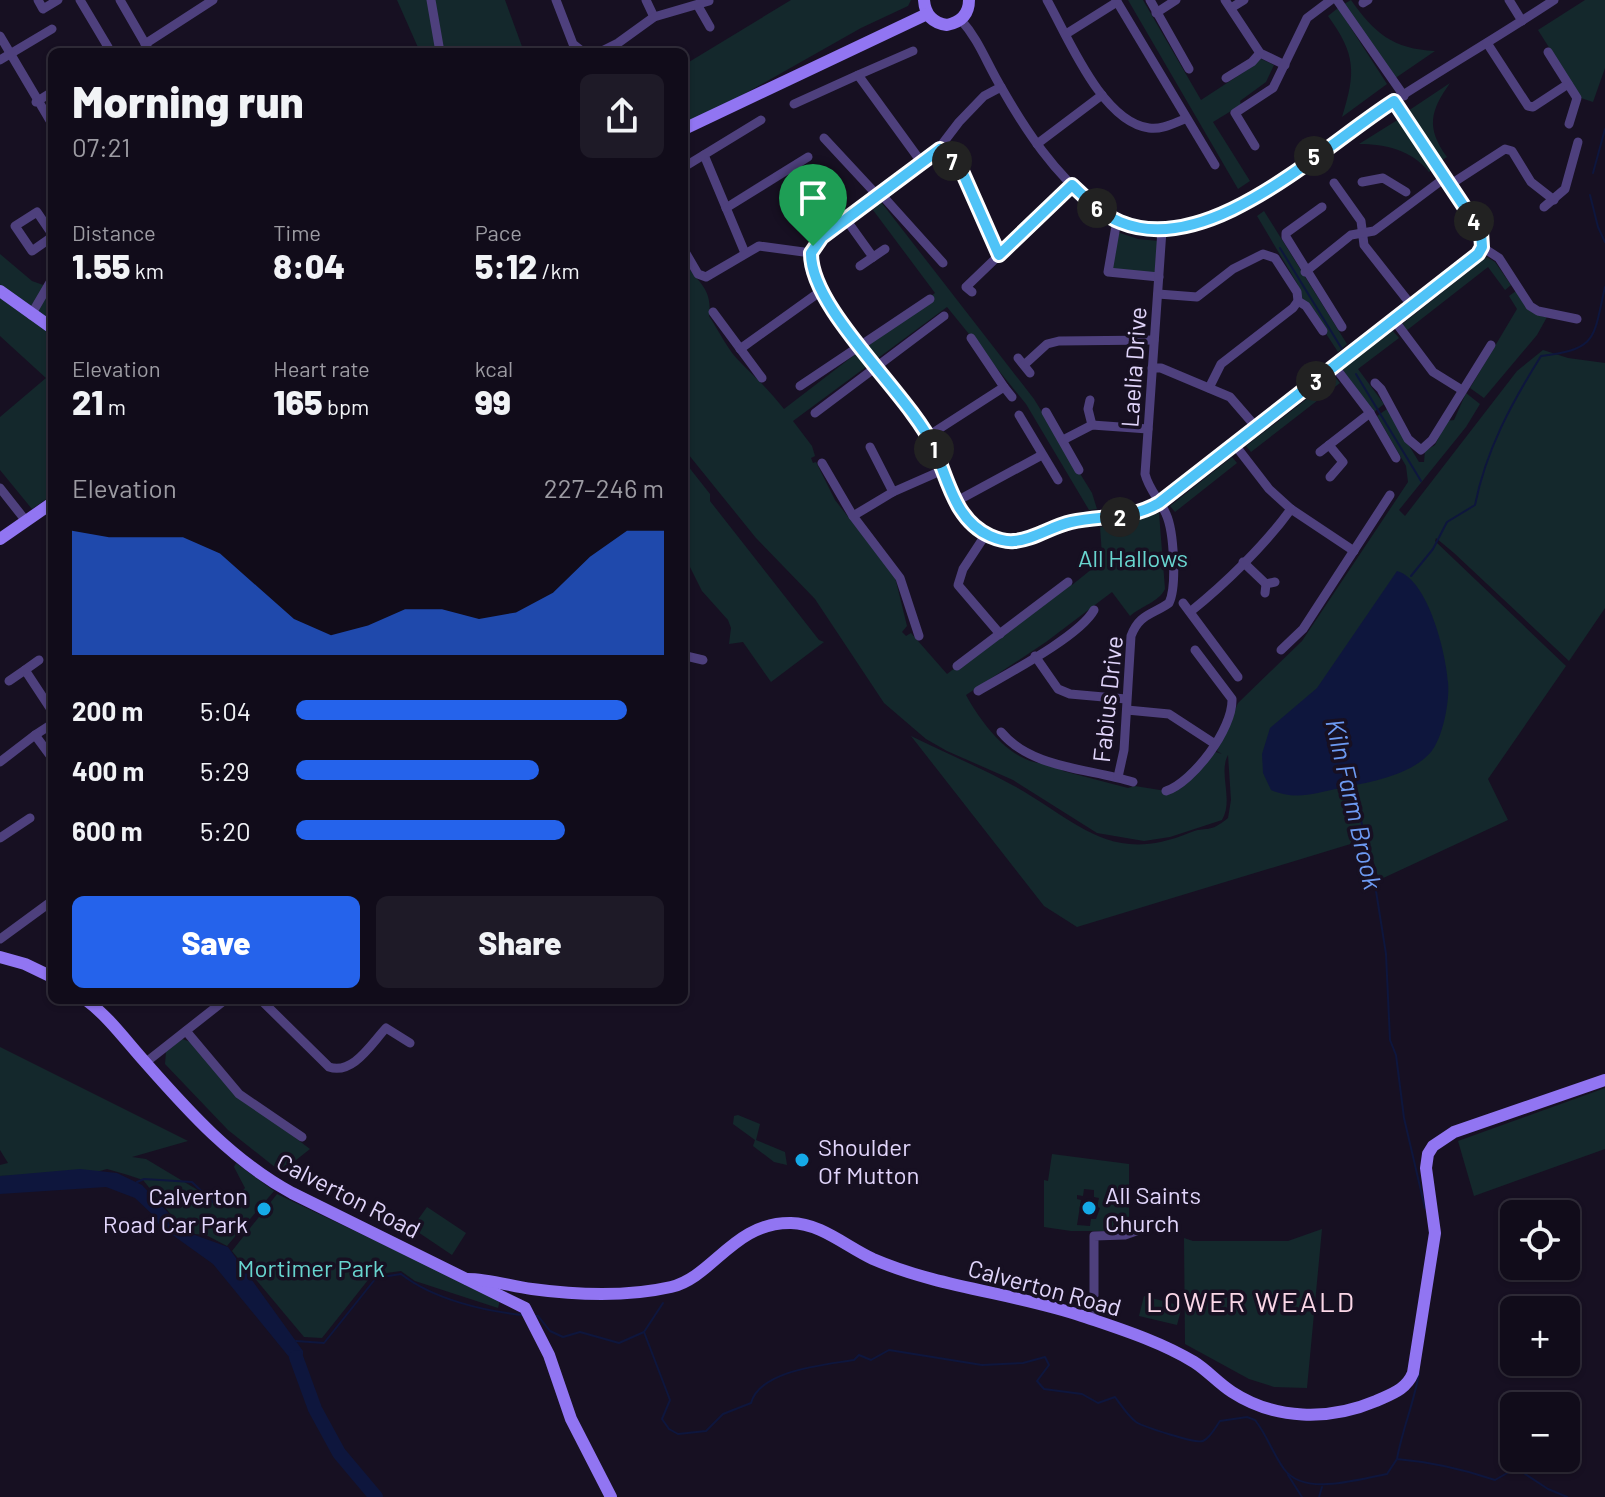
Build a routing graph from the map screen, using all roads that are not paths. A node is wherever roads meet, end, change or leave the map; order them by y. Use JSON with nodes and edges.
{"nodes":[{"id":1,"x":38,"y":0,"type":"edge"},
{"id":2,"x":58,"y":0,"type":"edge"},
{"id":3,"x":80,"y":0,"type":"edge"},
{"id":4,"x":120,"y":0,"type":"edge"},
{"id":5,"x":213,"y":0,"type":"edge"},
{"id":6,"x":431,"y":0,"type":"edge"},
{"id":7,"x":556,"y":0,"type":"edge"},
{"id":8,"x":646,"y":0,"type":"edge"},
{"id":9,"x":924,"y":0,"type":"edge"},
{"id":10,"x":969,"y":0,"type":"edge"},
{"id":11,"x":1047,"y":0,"type":"edge"},
{"id":12,"x":1150,"y":0,"type":"edge"},
{"id":13,"x":1176,"y":0,"type":"edge"},
{"id":14,"x":1244,"y":0,"type":"edge"},
{"id":15,"x":1334,"y":0,"type":"edge"},
{"id":16,"x":1509,"y":0,"type":"edge"},
{"id":17,"x":1554,"y":0,"type":"edge"},
{"id":18,"x":709,"y":1,"type":"edge"},
{"id":19,"x":1117,"y":1,"type":"edge"},
{"id":20,"x":1228,"y":4,"type":"edge"},
{"id":21,"x":698,"y":6,"type":"junction"},
{"id":22,"x":1156,"y":13,"type":"junction"},
{"id":23,"x":927,"y":14,"type":"junction"},
{"id":24,"x":654,"y":17,"type":"junction"},
{"id":25,"x":961,"y":20,"type":"junction"},
{"id":26,"x":1522,"y":21,"type":"junction"},
{"id":27,"x":710,"y":27,"type":"dead end"},
{"id":28,"x":52,"y":29,"type":"dead end"},
{"id":29,"x":1066,"y":34,"type":"junction"},
{"id":30,"x":0,"y":36,"type":"edge"},
{"id":31,"x":1487,"y":43,"type":"junction"},
{"id":32,"x":108,"y":47,"type":"dead end"},
{"id":33,"x":148,"y":48,"type":"edge"},
{"id":34,"x":439,"y":48,"type":"edge"},
{"id":35,"x":578,"y":48,"type":"edge"},
{"id":36,"x":606,"y":48,"type":"edge"},
{"id":37,"x":913,"y":51,"type":"dead end"},
{"id":38,"x":1548,"y":52,"type":"dead end"},
{"id":39,"x":10,"y":53,"type":"junction"},
{"id":40,"x":1260,"y":53,"type":"junction"},
{"id":41,"x":0,"y":60,"type":"edge"},
{"id":42,"x":1285,"y":65,"type":"junction"},
{"id":43,"x":1189,"y":69,"type":"dead end"},
{"id":44,"x":858,"y":75,"type":"junction"},
{"id":45,"x":1226,"y":78,"type":"dead end"},
{"id":46,"x":1568,"y":84,"type":"junction"},
{"id":47,"x":1001,"y":87,"type":"junction"},
{"id":48,"x":48,"y":94,"type":"edge"},
{"id":49,"x":1102,"y":95,"type":"junction"},
{"id":50,"x":1399,"y":98,"type":"junction"},
{"id":51,"x":36,"y":102,"type":"junction"},
{"id":52,"x":794,"y":104,"type":"dead end"},
{"id":53,"x":48,"y":118,"type":"edge"},
{"id":54,"x":1185,"y":119,"type":"junction"},
{"id":55,"x":761,"y":120,"type":"dead end"},
{"id":56,"x":1569,"y":124,"type":"dead end"},
{"id":57,"x":688,"y":127,"type":"edge"},
{"id":58,"x":824,"y":138,"type":"dead end"},
{"id":59,"x":1578,"y":142,"type":"dead end"},
{"id":60,"x":1037,"y":144,"type":"junction"},
{"id":61,"x":1255,"y":146,"type":"dead end"},
{"id":62,"x":940,"y":149,"type":"junction"},
{"id":63,"x":704,"y":155,"type":"junction"},
{"id":64,"x":808,"y":157,"type":"dead end"},
{"id":65,"x":922,"y":163,"type":"junction"},
{"id":66,"x":688,"y":165,"type":"edge"},
{"id":67,"x":1215,"y":165,"type":"dead end"},
{"id":68,"x":1449,"y":180,"type":"junction"},
{"id":69,"x":1362,"y":182,"type":"dead end"},
{"id":70,"x":1334,"y":183,"type":"dead end"},
{"id":71,"x":1072,"y":185,"type":"junction"},
{"id":72,"x":878,"y":194,"type":"junction"},
{"id":73,"x":1409,"y":197,"type":"junction"},
{"id":74,"x":1554,"y":200,"type":"junction"},
{"id":75,"x":1322,"y":207,"type":"dead end"},
{"id":76,"x":1544,"y":207,"type":"dead end"},
{"id":77,"x":726,"y":208,"type":"junction"},
{"id":78,"x":845,"y":218,"type":"junction"},
{"id":79,"x":1117,"y":220,"type":"junction"},
{"id":80,"x":1162,"y":230,"type":"junction"},
{"id":81,"x":1362,"y":234,"type":"junction"},
{"id":82,"x":1482,"y":247,"type":"junction"},
{"id":83,"x":885,"y":249,"type":"dead end"},
{"id":84,"x":745,"y":253,"type":"junction"},
{"id":85,"x":811,"y":253,"type":"junction"},
{"id":86,"x":999,"y":255,"type":"junction"},
{"id":87,"x":688,"y":257,"type":"edge"},
{"id":88,"x":873,"y":257,"type":"junction"},
{"id":89,"x":943,"y":263,"type":"dead end"},
{"id":90,"x":860,"y":266,"type":"dead end"},
{"id":91,"x":1305,"y":272,"type":"junction"},
{"id":92,"x":1159,"y":277,"type":"junction"},
{"id":93,"x":48,"y":286,"type":"edge"},
{"id":94,"x":0,"y":291,"type":"edge"},
{"id":95,"x":821,"y":291,"type":"junction"},
{"id":96,"x":972,"y":292,"type":"dead end"},
{"id":97,"x":1158,"y":294,"type":"junction"},
{"id":98,"x":930,"y":299,"type":"dead end"},
{"id":99,"x":1298,"y":301,"type":"junction"},
{"id":100,"x":1412,"y":306,"type":"junction"},
{"id":101,"x":713,"y":312,"type":"dead end"},
{"id":102,"x":31,"y":315,"type":"junction"},
{"id":103,"x":944,"y":316,"type":"dead end"},
{"id":104,"x":1577,"y":319,"type":"dead end"},
{"id":105,"x":1394,"y":320,"type":"junction"},
{"id":106,"x":48,"y":326,"type":"edge"},
{"id":107,"x":1342,"y":327,"type":"dead end"},
{"id":108,"x":1323,"y":331,"type":"dead end"},
{"id":109,"x":971,"y":338,"type":"dead end"},
{"id":110,"x":1154,"y":340,"type":"junction"},
{"id":111,"x":1491,"y":345,"type":"dead end"},
{"id":112,"x":860,"y":346,"type":"junction"},
{"id":113,"x":740,"y":349,"type":"junction"},
{"id":114,"x":1024,"y":365,"type":"dead end"},
{"id":115,"x":1335,"y":367,"type":"junction"},
{"id":116,"x":873,"y":368,"type":"junction"},
{"id":117,"x":1152,"y":368,"type":"junction"},
{"id":118,"x":762,"y":378,"type":"dead end"},
{"id":119,"x":1375,"y":383,"type":"dead end"},
{"id":120,"x":800,"y":386,"type":"dead end"},
{"id":121,"x":1004,"y":387,"type":"junction"},
{"id":122,"x":1209,"y":388,"type":"junction"},
{"id":123,"x":1462,"y":390,"type":"junction"},
{"id":124,"x":1012,"y":397,"type":"dead end"},
{"id":125,"x":1090,"y":400,"type":"dead end"},
{"id":126,"x":1046,"y":412,"type":"dead end"},
{"id":127,"x":815,"y":413,"type":"dead end"},
{"id":128,"x":1370,"y":413,"type":"junction"},
{"id":129,"x":1019,"y":415,"type":"dead end"},
{"id":130,"x":1092,"y":425,"type":"junction"},
{"id":131,"x":1256,"y":427,"type":"junction"},
{"id":132,"x":1148,"y":429,"type":"junction"},
{"id":133,"x":928,"y":436,"type":"junction"},
{"id":134,"x":1063,"y":440,"type":"junction"},
{"id":135,"x":1235,"y":445,"type":"junction"},
{"id":136,"x":1329,"y":445,"type":"junction"},
{"id":137,"x":870,"y":447,"type":"dead end"},
{"id":138,"x":1320,"y":452,"type":"dead end"},
{"id":139,"x":1042,"y":455,"type":"junction"},
{"id":140,"x":1396,"y":458,"type":"dead end"},
{"id":141,"x":822,"y":463,"type":"dead end"},
{"id":142,"x":943,"y":470,"type":"junction"},
{"id":143,"x":1079,"y":470,"type":"dead end"},
{"id":144,"x":1330,"y":477,"type":"dead end"},
{"id":145,"x":1058,"y":480,"type":"dead end"},
{"id":146,"x":0,"y":488,"type":"edge"},
{"id":147,"x":893,"y":492,"type":"junction"},
{"id":148,"x":1390,"y":495,"type":"dead end"},
{"id":149,"x":955,"y":502,"type":"junction"},
{"id":150,"x":1159,"y":503,"type":"junction"},
{"id":151,"x":48,"y":506,"type":"edge"},
{"id":152,"x":1291,"y":509,"type":"junction"},
{"id":153,"x":853,"y":516,"type":"junction"},
{"id":154,"x":26,"y":521,"type":"junction"},
{"id":155,"x":986,"y":534,"type":"junction"},
{"id":156,"x":0,"y":539,"type":"edge"},
{"id":157,"x":1354,"y":551,"type":"junction"},
{"id":158,"x":1243,"y":562,"type":"junction"},
{"id":159,"x":1068,"y":582,"type":"dead end"},
{"id":160,"x":1269,"y":586,"type":"dead end"},
{"id":161,"x":1183,"y":603,"type":"dead end"},
{"id":162,"x":1094,"y":610,"type":"dead end"},
{"id":163,"x":1190,"y":612,"type":"junction"},
{"id":164,"x":1000,"y":634,"type":"junction"},
{"id":165,"x":919,"y":636,"type":"dead end"},
{"id":166,"x":1195,"y":650,"type":"dead end"},
{"id":167,"x":1281,"y":650,"type":"dead end"},
{"id":168,"x":688,"y":655,"type":"edge"},
{"id":169,"x":1035,"y":656,"type":"junction"},
{"id":170,"x":39,"y":660,"type":"dead end"},
{"id":171,"x":703,"y":660,"type":"dead end"},
{"id":172,"x":957,"y":666,"type":"dead end"},
{"id":173,"x":25,"y":670,"type":"junction"},
{"id":174,"x":1238,"y":677,"type":"dead end"},
{"id":175,"x":9,"y":681,"type":"dead end"},
{"id":176,"x":978,"y":691,"type":"dead end"},
{"id":177,"x":1127,"y":704,"type":"junction"},
{"id":178,"x":48,"y":705,"type":"edge"},
{"id":179,"x":48,"y":727,"type":"edge"},
{"id":180,"x":1001,"y":732,"type":"dead end"},
{"id":181,"x":35,"y":735,"type":"junction"},
{"id":182,"x":1215,"y":744,"type":"junction"},
{"id":183,"x":48,"y":753,"type":"edge"},
{"id":184,"x":0,"y":762,"type":"edge"},
{"id":185,"x":1118,"y":777,"type":"junction"},
{"id":186,"x":1133,"y":782,"type":"dead end"},
{"id":187,"x":1166,"y":791,"type":"dead end"},
{"id":188,"x":30,"y":818,"type":"dead end"},
{"id":189,"x":0,"y":838,"type":"edge"},
{"id":190,"x":48,"y":904,"type":"edge"},
{"id":191,"x":0,"y":939,"type":"edge"},
{"id":192,"x":0,"y":957,"type":"edge"},
{"id":193,"x":48,"y":975,"type":"edge"},
{"id":194,"x":90,"y":1004,"type":"edge"},
{"id":195,"x":220,"y":1004,"type":"edge"},
{"id":196,"x":265,"y":1004,"type":"edge"},
{"id":197,"x":186,"y":1031,"type":"junction"},
{"id":198,"x":410,"y":1043,"type":"dead end"},
{"id":199,"x":145,"y":1063,"type":"junction"},
{"id":200,"x":1605,"y":1080,"type":"edge"},
{"id":201,"x":302,"y":1137,"type":"dead end"},
{"id":202,"x":1145,"y":1228,"type":"dead end"},
{"id":203,"x":467,"y":1279,"type":"junction"},
{"id":204,"x":534,"y":1289,"type":"junction"},
{"id":205,"x":528,"y":1315,"type":"junction"},
{"id":206,"x":1094,"y":1320,"type":"junction"},
{"id":207,"x":611,"y":1497,"type":"edge"}],
"edges":[{"from":1,"to":2,"type":"street"},
{"from":3,"to":32,"type":"street"},
{"from":4,"to":33,"type":"street"},
{"from":5,"to":33,"type":"street"},
{"from":6,"to":34,"type":"street"},
{"from":7,"to":35,"type":"street"},
{"from":8,"to":24,"type":"street"},
{"from":9,"to":23,"type":"street"},
{"from":10,"to":25,"type":"street"},
{"from":11,"to":29,"type":"street"},
{"from":12,"to":22,"type":"street"},
{"from":13,"to":22,"type":"street"},
{"from":14,"to":20,"type":"street"},
{"from":15,"to":42,"type":"street"},
{"from":15,"to":50,"type":"street"},
{"from":16,"to":26,"type":"street"},
{"from":17,"to":26,"type":"street"},
{"from":18,"to":21,"type":"street"},
{"from":19,"to":29,"type":"street"},
{"from":19,"to":54,"type":"street"},
{"from":20,"to":40,"type":"street"},
{"from":21,"to":24,"type":"street"},
{"from":21,"to":27,"type":"street"},
{"from":22,"to":43,"type":"street"},
{"from":23,"to":25,"type":"street"},
{"from":23,"to":57,"type":"street"},
{"from":24,"to":36,"type":"street"},
{"from":25,"to":47,"type":"street"},
{"from":26,"to":31,"type":"street"},
{"from":28,"to":39,"type":"street"},
{"from":29,"to":49,"type":"street"},
{"from":30,"to":39,"type":"street"},
{"from":31,"to":46,"type":"street"},
{"from":31,"to":50,"type":"street"},
{"from":37,"to":44,"type":"street"},
{"from":38,"to":46,"type":"street"},
{"from":39,"to":41,"type":"street"},
{"from":39,"to":51,"type":"street"},
{"from":40,"to":42,"type":"street"},
{"from":40,"to":45,"type":"street"},
{"from":42,"to":61,"type":"street"},
{"from":44,"to":52,"type":"street"},
{"from":44,"to":65,"type":"street"},
{"from":46,"to":56,"type":"street"},
{"from":47,"to":60,"type":"street"},
{"from":47,"to":62,"type":"street"},
{"from":48,"to":51,"type":"street"},
{"from":49,"to":54,"type":"street"},
{"from":49,"to":60,"type":"street"},
{"from":50,"to":68,"type":"street"},
{"from":50,"to":80,"type":"street"},
{"from":51,"to":53,"type":"street"},
{"from":54,"to":67,"type":"street"},
{"from":55,"to":63,"type":"street"},
{"from":58,"to":72,"type":"street"},
{"from":59,"to":74,"type":"street"},
{"from":60,"to":71,"type":"street"},
{"from":62,"to":65,"type":"street"},
{"from":62,"to":86,"type":"street"},
{"from":63,"to":66,"type":"street"},
{"from":63,"to":77,"type":"street"},
{"from":64,"to":77,"type":"street"},
{"from":65,"to":72,"type":"street"},
{"from":68,"to":73,"type":"street"},
{"from":68,"to":74,"type":"street"},
{"from":68,"to":82,"type":"street"},
{"from":69,"to":73,"type":"street"},
{"from":70,"to":81,"type":"street"},
{"from":71,"to":79,"type":"street"},
{"from":71,"to":86,"type":"street"},
{"from":72,"to":78,"type":"street"},
{"from":72,"to":89,"type":"street"},
{"from":73,"to":81,"type":"street"},
{"from":74,"to":76,"type":"street"},
{"from":75,"to":91,"type":"street"},
{"from":77,"to":84,"type":"street"},
{"from":78,"to":85,"type":"street"},
{"from":78,"to":88,"type":"street"},
{"from":79,"to":80,"type":"street"},
{"from":79,"to":92,"type":"street"},
{"from":80,"to":92,"type":"street","name":"Laelia Drive"},
{"from":81,"to":91,"type":"street"},
{"from":81,"to":100,"type":"street"},
{"from":82,"to":100,"type":"street"},
{"from":82,"to":104,"type":"street"},
{"from":83,"to":88,"type":"street"},
{"from":84,"to":85,"type":"street"},
{"from":84,"to":87,"type":"street"},
{"from":85,"to":95,"type":"street"},
{"from":86,"to":96,"type":"street"},
{"from":88,"to":90,"type":"street"},
{"from":91,"to":107,"type":"street"},
{"from":92,"to":97,"type":"street","name":"Laelia Drive"},
{"from":93,"to":102,"type":"street"},
{"from":94,"to":102,"type":"street"},
{"from":95,"to":112,"type":"street"},
{"from":95,"to":113,"type":"street"},
{"from":97,"to":99,"type":"street"},
{"from":97,"to":110,"type":"street","name":"Laelia Drive"},
{"from":98,"to":112,"type":"street"},
{"from":99,"to":108,"type":"street"},
{"from":99,"to":122,"type":"street"},
{"from":100,"to":105,"type":"street"},
{"from":101,"to":113,"type":"street"},
{"from":102,"to":106,"type":"street"},
{"from":103,"to":116,"type":"street"},
{"from":105,"to":115,"type":"street"},
{"from":105,"to":123,"type":"street"},
{"from":109,"to":121,"type":"street"},
{"from":110,"to":114,"type":"street"},
{"from":110,"to":117,"type":"street","name":"Laelia Drive"},
{"from":111,"to":123,"type":"street"},
{"from":112,"to":116,"type":"street"},
{"from":112,"to":120,"type":"street"},
{"from":113,"to":118,"type":"street"},
{"from":115,"to":128,"type":"street"},
{"from":115,"to":131,"type":"street"},
{"from":116,"to":127,"type":"street"},
{"from":116,"to":133,"type":"street"},
{"from":117,"to":122,"type":"street"},
{"from":117,"to":132,"type":"street","name":"Laelia Drive"},
{"from":119,"to":123,"type":"street"},
{"from":121,"to":124,"type":"street"},
{"from":121,"to":133,"type":"street"},
{"from":122,"to":131,"type":"street"},
{"from":125,"to":130,"type":"street"},
{"from":126,"to":134,"type":"street"},
{"from":128,"to":136,"type":"street"},
{"from":128,"to":140,"type":"street"},
{"from":129,"to":139,"type":"street"},
{"from":130,"to":132,"type":"street"},
{"from":130,"to":134,"type":"street"},
{"from":131,"to":135,"type":"street"},
{"from":132,"to":150,"type":"street","name":"Laelia Drive"},
{"from":133,"to":142,"type":"street"},
{"from":134,"to":143,"type":"street"},
{"from":135,"to":150,"type":"street"},
{"from":135,"to":152,"type":"street"},
{"from":136,"to":138,"type":"street"},
{"from":136,"to":144,"type":"street"},
{"from":137,"to":147,"type":"street"},
{"from":139,"to":145,"type":"street"},
{"from":139,"to":149,"type":"street"},
{"from":141,"to":153,"type":"street"},
{"from":142,"to":147,"type":"street"},
{"from":142,"to":149,"type":"street"},
{"from":146,"to":154,"type":"street"},
{"from":147,"to":153,"type":"street"},
{"from":148,"to":157,"type":"street"},
{"from":149,"to":155,"type":"street"},
{"from":150,"to":155,"type":"street"},
{"from":150,"to":177,"type":"street","name":"Fabius Drive"},
{"from":151,"to":154,"type":"street"},
{"from":152,"to":157,"type":"street"},
{"from":152,"to":158,"type":"street"},
{"from":153,"to":165,"type":"street"},
{"from":154,"to":156,"type":"street"},
{"from":155,"to":164,"type":"street"},
{"from":157,"to":167,"type":"street"},
{"from":158,"to":160,"type":"street"},
{"from":158,"to":163,"type":"street"},
{"from":159,"to":164,"type":"street"},
{"from":161,"to":163,"type":"street"},
{"from":162,"to":169,"type":"street"},
{"from":163,"to":174,"type":"street"},
{"from":164,"to":172,"type":"street"},
{"from":166,"to":182,"type":"street"},
{"from":168,"to":171,"type":"street"},
{"from":169,"to":176,"type":"street"},
{"from":169,"to":177,"type":"street"},
{"from":170,"to":173,"type":"street"},
{"from":173,"to":175,"type":"street"},
{"from":173,"to":178,"type":"street"},
{"from":177,"to":182,"type":"street"},
{"from":177,"to":185,"type":"street","name":"Fabius Drive"},
{"from":179,"to":181,"type":"street"},
{"from":180,"to":185,"type":"street","name":"Fabius Drive"},
{"from":181,"to":183,"type":"street"},
{"from":181,"to":184,"type":"street"},
{"from":182,"to":187,"type":"street"},
{"from":185,"to":186,"type":"street","name":"Fabius Drive"},
{"from":188,"to":189,"type":"street"},
{"from":190,"to":191,"type":"street"},
{"from":192,"to":193,"type":"street"},
{"from":194,"to":199,"type":"street","name":"Calverton Road"},
{"from":195,"to":197,"type":"street"},
{"from":196,"to":198,"type":"street"},
{"from":197,"to":199,"type":"street"},
{"from":197,"to":201,"type":"street"},
{"from":199,"to":203,"type":"street","name":"Calverton Road"},
{"from":200,"to":206,"type":"street","name":"Calverton Road"},
{"from":202,"to":206,"type":"street"},
{"from":203,"to":204,"type":"street","name":"Calverton Road"},
{"from":203,"to":205,"type":"street","name":"Calverton Road"},
{"from":204,"to":205,"type":"street"},
{"from":204,"to":206,"type":"street","name":"Calverton Road"},
{"from":205,"to":207,"type":"street"}]}
